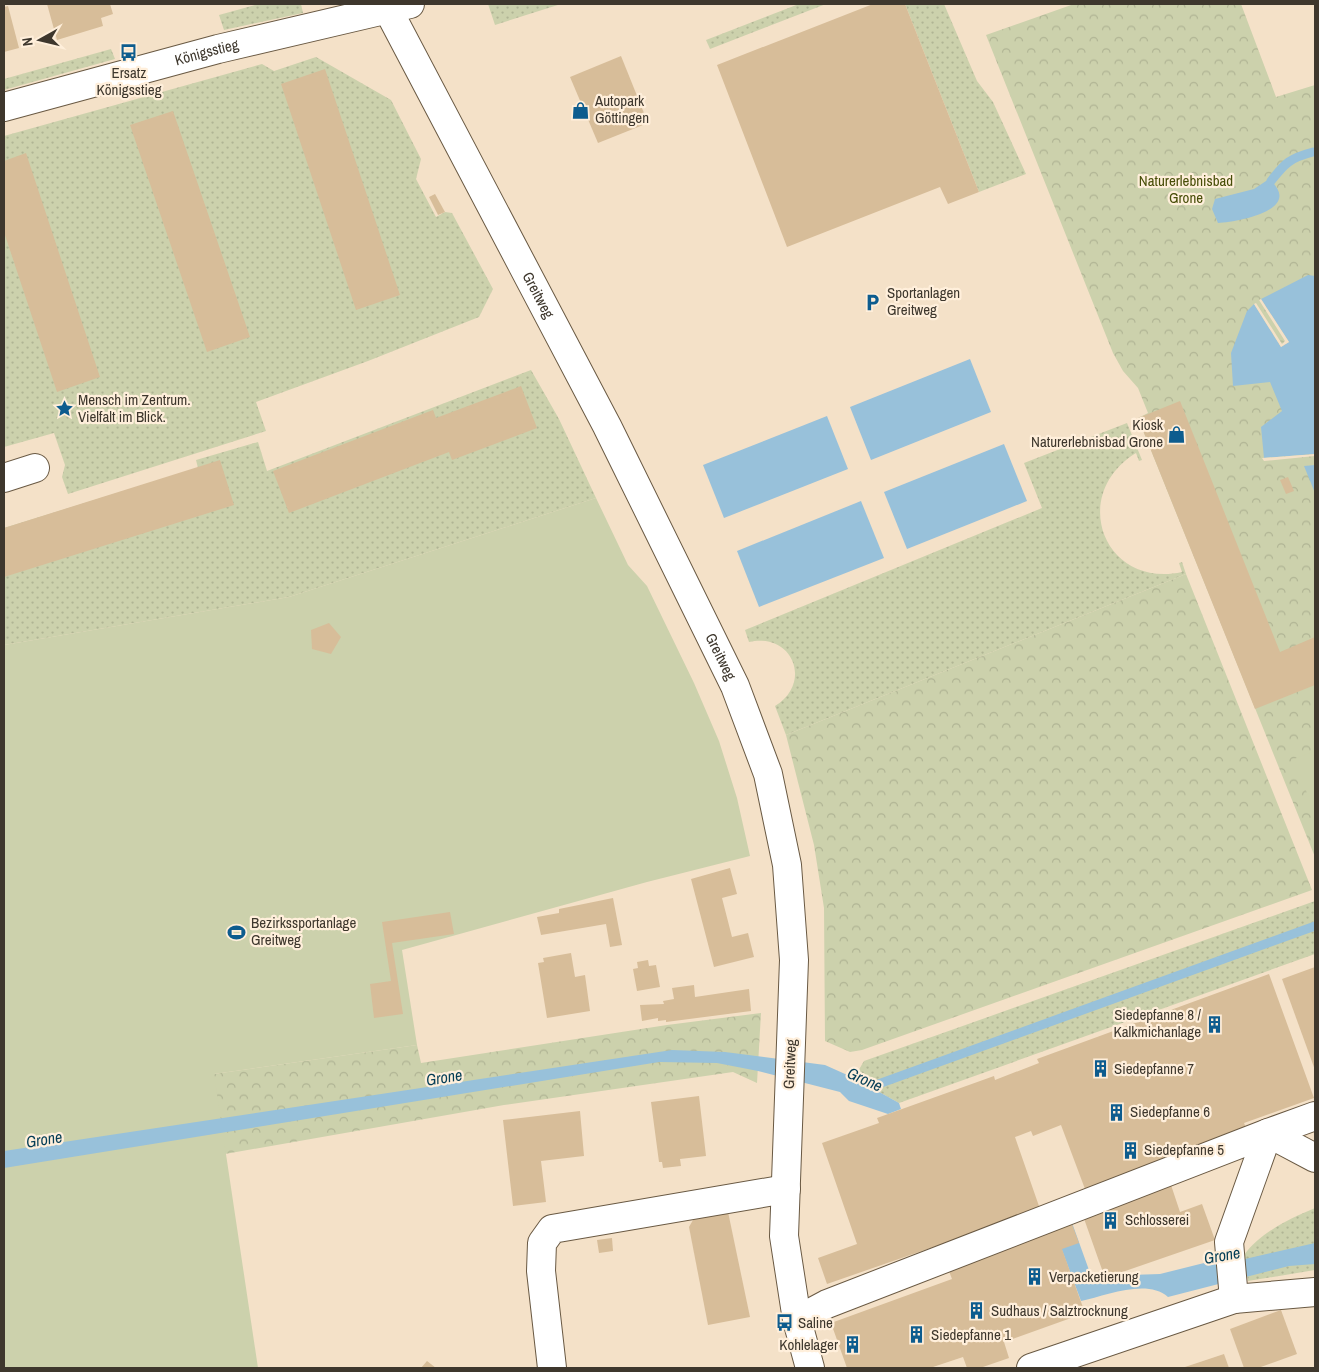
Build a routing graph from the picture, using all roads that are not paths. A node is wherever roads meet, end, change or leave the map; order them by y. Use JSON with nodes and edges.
{"nodes":[{"id":1,"x":395,"y":6,"type":"edge"},
{"id":2,"x":4,"y":107,"type":"edge"},
{"id":3,"x":35,"y":468,"type":"dead end"},
{"id":4,"x":4,"y":478,"type":"edge"},
{"id":5,"x":1315,"y":1116,"type":"edge"},
{"id":6,"x":1268,"y":1133,"type":"junction"},
{"id":7,"x":1315,"y":1158,"type":"edge"},
{"id":8,"x":786,"y":1189,"type":"junction"},
{"id":9,"x":1315,"y":1292,"type":"edge"},
{"id":10,"x":1234,"y":1299,"type":"junction"},
{"id":11,"x":797,"y":1320,"type":"junction"},
{"id":12,"x":552,"y":1368,"type":"edge"},
{"id":13,"x":810,"y":1368,"type":"edge"},
{"id":14,"x":1031,"y":1368,"type":"edge"}],
"edges":[{"from":1,"to":2,"type":"street","name":"Königsstieg"},
{"from":1,"to":8,"type":"street","name":"Greitweg"},
{"from":3,"to":4,"type":"street"},
{"from":5,"to":6,"type":"street"},
{"from":6,"to":7,"type":"street"},
{"from":6,"to":10,"type":"street"},
{"from":6,"to":11,"type":"street"},
{"from":8,"to":11,"type":"street","name":"Greitweg"},
{"from":8,"to":12,"type":"street"},
{"from":9,"to":10,"type":"street"},
{"from":10,"to":14,"type":"street"},
{"from":11,"to":13,"type":"street","name":"Greitweg"}]}
